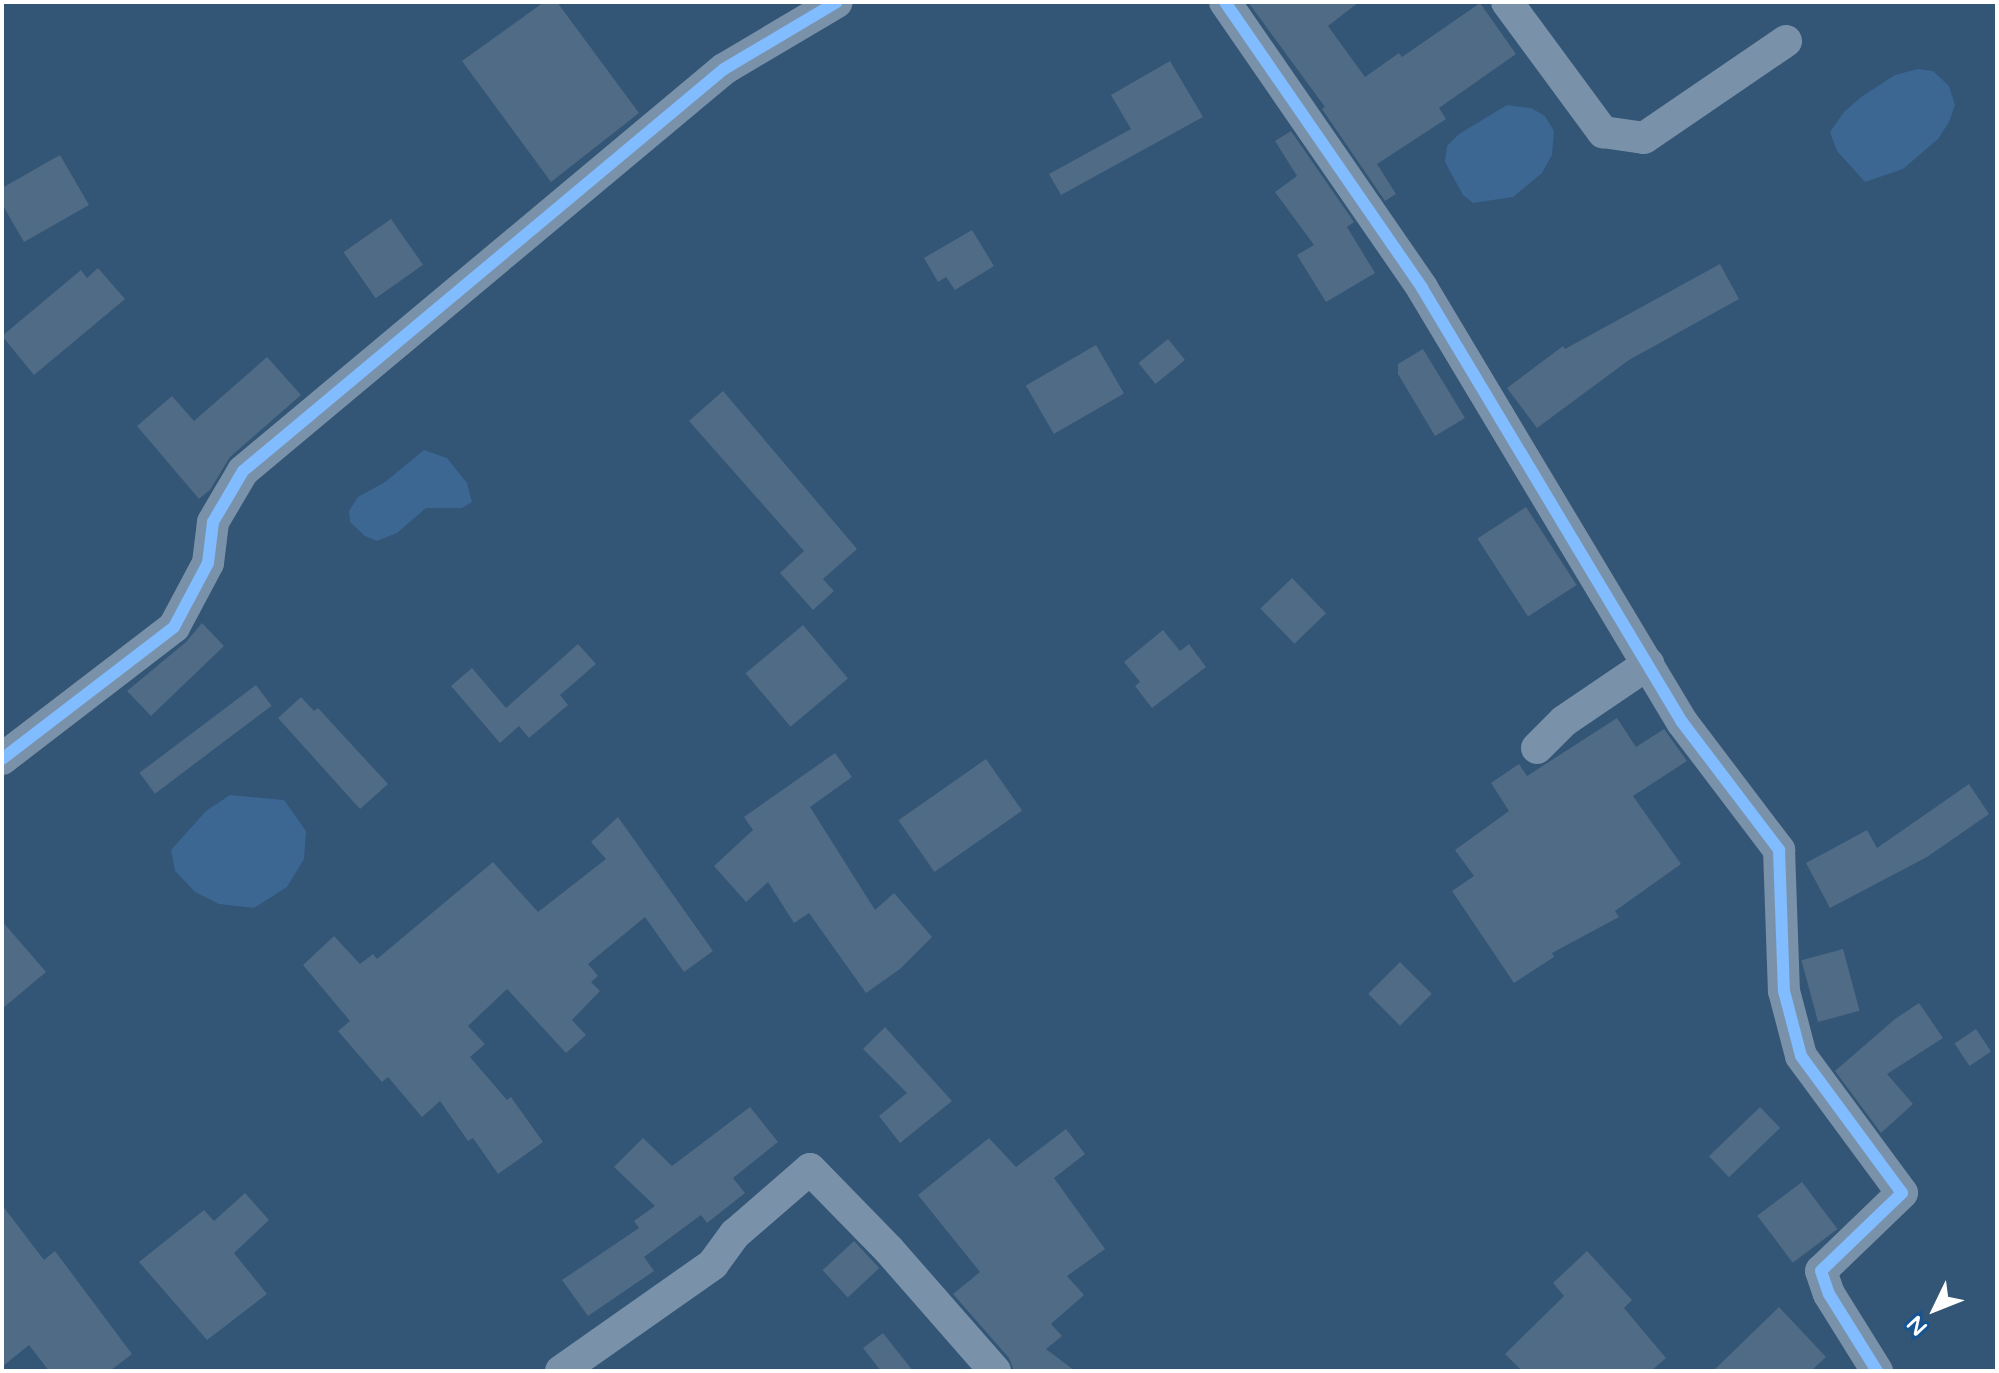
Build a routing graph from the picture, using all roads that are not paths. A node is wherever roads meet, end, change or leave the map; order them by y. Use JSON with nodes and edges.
{"nodes":[{"id":1,"x":837,"y":2,"type":"edge"},
{"id":2,"x":1225,"y":2,"type":"edge"},
{"id":3,"x":1507,"y":2,"type":"edge"},
{"id":4,"x":1786,"y":41,"type":"dead end"},
{"id":5,"x":1648,"y":664,"type":"junction"},
{"id":6,"x":1537,"y":748,"type":"dead end"},
{"id":7,"x":2,"y":759,"type":"edge"},
{"id":8,"x":561,"y":1371,"type":"edge"},
{"id":9,"x":995,"y":1371,"type":"edge"},
{"id":10,"x":1877,"y":1371,"type":"edge"}],
"edges":[{"from":1,"to":7,"type":"street"},
{"from":2,"to":5,"type":"street"},
{"from":3,"to":4,"type":"street"},
{"from":5,"to":6,"type":"street"},
{"from":5,"to":10,"type":"street"},
{"from":8,"to":9,"type":"street"}]}
